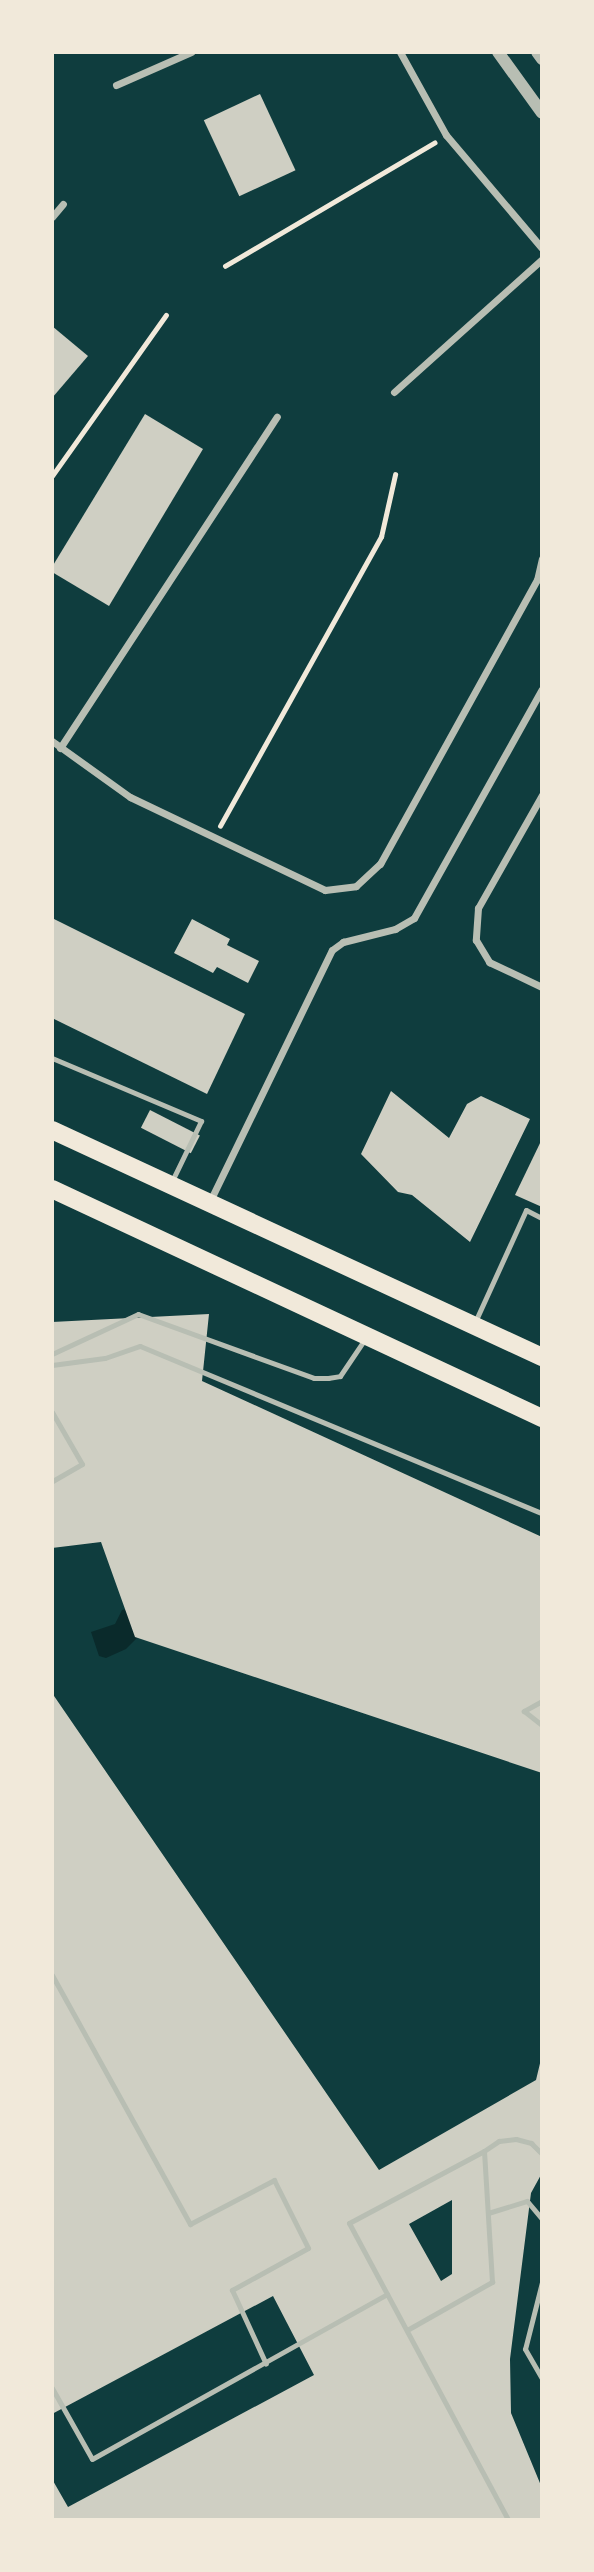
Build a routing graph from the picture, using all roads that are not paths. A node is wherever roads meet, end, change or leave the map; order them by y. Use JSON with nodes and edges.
{"nodes":[{"id":1,"x":191,"y":52,"type":"edge"},
{"id":2,"x":400,"y":52,"type":"edge"},
{"id":3,"x":498,"y":52,"type":"edge"},
{"id":4,"x":537,"y":52,"type":"edge"},
{"id":5,"x":541,"y":59,"type":"edge"},
{"id":6,"x":116,"y":85,"type":"dead end"},
{"id":7,"x":541,"y":113,"type":"edge"},
{"id":8,"x":63,"y":204,"type":"dead end"},
{"id":9,"x":52,"y":217,"type":"edge"},
{"id":10,"x":541,"y":248,"type":"edge"},
{"id":11,"x":541,"y":259,"type":"edge"},
{"id":12,"x":394,"y":393,"type":"dead end"},
{"id":13,"x":277,"y":417,"type":"dead end"},
{"id":14,"x":541,"y":559,"type":"edge"},
{"id":15,"x":541,"y":689,"type":"edge"},
{"id":16,"x":52,"y":741,"type":"edge"},
{"id":17,"x":60,"y":748,"type":"junction"},
{"id":18,"x":541,"y":795,"type":"edge"},
{"id":19,"x":541,"y":987,"type":"edge"},
{"id":20,"x":52,"y":1058,"type":"edge"},
{"id":21,"x":52,"y":1130,"type":"edge"},
{"id":22,"x":170,"y":1183,"type":"junction"},
{"id":23,"x":52,"y":1189,"type":"edge"},
{"id":24,"x":210,"y":1201,"type":"junction"},
{"id":25,"x":541,"y":1217,"type":"edge"},
{"id":26,"x":473,"y":1325,"type":"junction"},
{"id":27,"x":368,"y":1333,"type":"junction"},
{"id":28,"x":52,"y":1354,"type":"edge"},
{"id":29,"x":541,"y":1357,"type":"edge"},
{"id":30,"x":52,"y":1364,"type":"edge"},
{"id":31,"x":52,"y":1412,"type":"edge"},
{"id":32,"x":541,"y":1419,"type":"edge"},
{"id":33,"x":52,"y":1481,"type":"edge"},
{"id":34,"x":541,"y":1513,"type":"edge"},
{"id":35,"x":541,"y":1701,"type":"edge"},
{"id":36,"x":541,"y":1726,"type":"edge"},
{"id":37,"x":52,"y":1975,"type":"edge"},
{"id":38,"x":484,"y":2151,"type":"junction"},
{"id":39,"x":541,"y":2154,"type":"edge"},
{"id":40,"x":488,"y":2213,"type":"junction"},
{"id":41,"x":541,"y":2219,"type":"edge"},
{"id":42,"x":541,"y":2282,"type":"edge"},
{"id":43,"x":387,"y":2294,"type":"junction"},
{"id":44,"x":407,"y":2330,"type":"junction"},
{"id":45,"x":266,"y":2364,"type":"junction"},
{"id":46,"x":541,"y":2379,"type":"edge"},
{"id":47,"x":52,"y":2388,"type":"edge"},
{"id":48,"x":508,"y":2519,"type":"edge"}],
"edges":[{"from":1,"to":6,"type":"street"},
{"from":2,"to":10,"type":"street"},
{"from":3,"to":7,"type":"street"},
{"from":4,"to":5,"type":"street"},
{"from":8,"to":9,"type":"street"},
{"from":11,"to":12,"type":"street"},
{"from":13,"to":17,"type":"street"},
{"from":14,"to":17,"type":"street"},
{"from":15,"to":24,"type":"street"},
{"from":16,"to":17,"type":"street"},
{"from":18,"to":19,"type":"street"},
{"from":20,"to":22,"type":"lane"},
{"from":21,"to":22,"type":"main road"},
{"from":22,"to":24,"type":"main road"},
{"from":23,"to":27,"type":"main road"},
{"from":24,"to":26,"type":"main road"},
{"from":25,"to":26,"type":"lane"},
{"from":26,"to":29,"type":"main road"},
{"from":27,"to":28,"type":"lane"},
{"from":27,"to":32,"type":"main road"},
{"from":30,"to":34,"type":"lane"},
{"from":31,"to":33,"type":"lane"},
{"from":35,"to":36,"type":"lane"},
{"from":37,"to":45,"type":"lane"},
{"from":38,"to":39,"type":"lane"},
{"from":38,"to":40,"type":"lane"},
{"from":38,"to":43,"type":"lane"},
{"from":40,"to":41,"type":"lane"},
{"from":40,"to":44,"type":"lane"},
{"from":42,"to":46,"type":"lane"},
{"from":43,"to":44,"type":"lane"},
{"from":43,"to":45,"type":"lane"},
{"from":44,"to":48,"type":"lane"},
{"from":45,"to":47,"type":"lane"}]}
